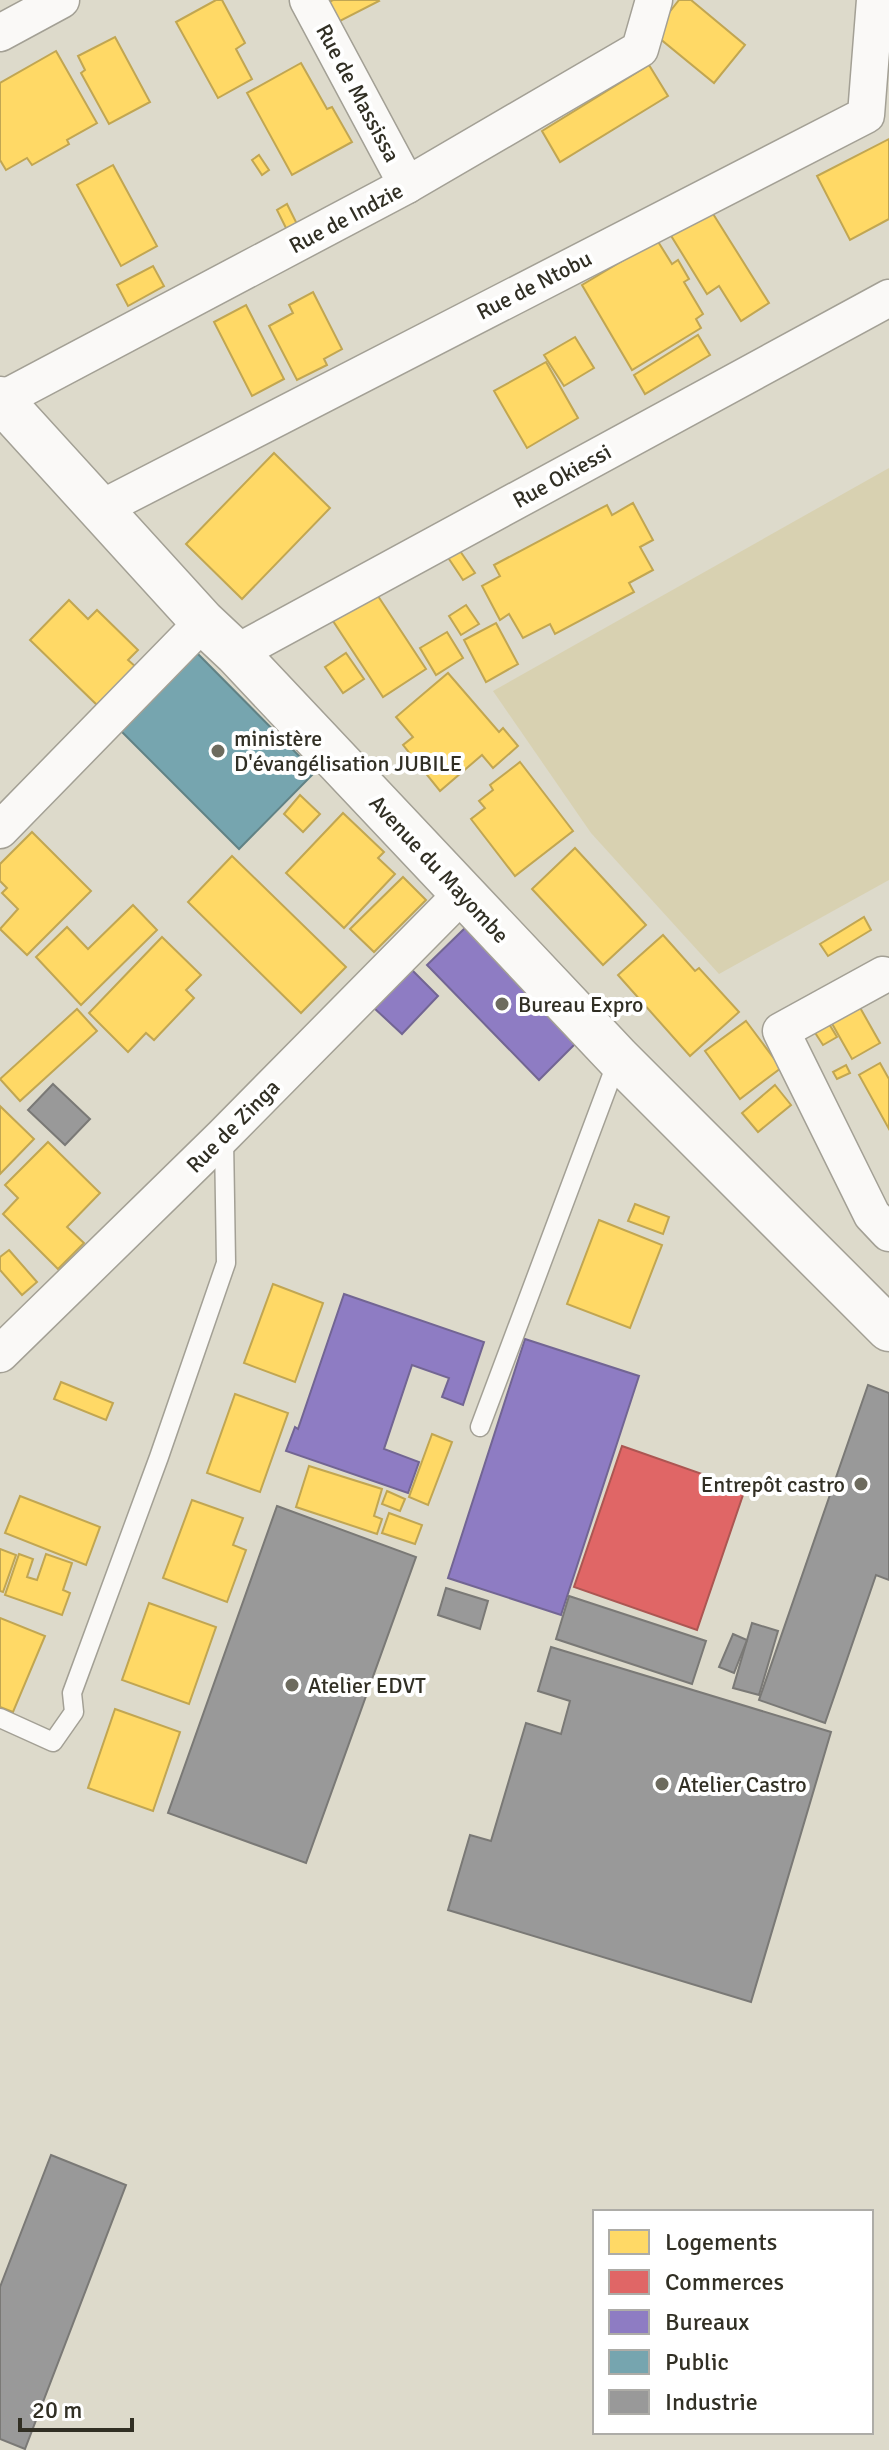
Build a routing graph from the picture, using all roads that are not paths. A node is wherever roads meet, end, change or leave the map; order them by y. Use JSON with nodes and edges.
{"nodes":[{"id":1,"x":61,"y":0,"type":"edge"},
{"id":2,"x":308,"y":0,"type":"edge"},
{"id":3,"x":654,"y":0,"type":"edge"},
{"id":4,"x":875,"y":0,"type":"edge"},
{"id":5,"x":0,"y":33,"type":"edge"},
{"id":6,"x":407,"y":185,"type":"junction"},
{"id":7,"x":889,"y":298,"type":"edge"},
{"id":8,"x":0,"y":400,"type":"edge"},
{"id":9,"x":100,"y":509,"type":"junction"},
{"id":10,"x":203,"y":622,"type":"junction"},
{"id":11,"x":236,"y":653,"type":"junction"},
{"id":12,"x":0,"y":830,"type":"edge"},
{"id":13,"x":462,"y":894,"type":"junction"},
{"id":14,"x":887,"y":978,"type":"edge"},
{"id":15,"x":618,"y":1058,"type":"junction"},
{"id":16,"x":223,"y":1136,"type":"junction"},
{"id":17,"x":889,"y":1233,"type":"edge"},
{"id":18,"x":889,"y":1329,"type":"edge"},
{"id":19,"x":0,"y":1354,"type":"edge"},
{"id":20,"x":480,"y":1427,"type":"dead end"},
{"id":21,"x":0,"y":1718,"type":"edge"}],
"edges":[{"from":1,"to":5,"type":"street"},
{"from":2,"to":6,"type":"street","name":"Rue de Massissa"},
{"from":3,"to":6,"type":"street","name":"Rue de Indzie"},
{"from":4,"to":9,"type":"street","name":"Rue de Ntobu"},
{"from":6,"to":8,"type":"street","name":"Rue de Indzie"},
{"from":7,"to":11,"type":"street","name":"Rue Okiessi"},
{"from":8,"to":9,"type":"street","name":"Avenue du Mayombe"},
{"from":9,"to":10,"type":"street","name":"Avenue du Mayombe"},
{"from":10,"to":11,"type":"street","name":"Avenue du Mayombe"},
{"from":10,"to":12,"type":"street"},
{"from":11,"to":13,"type":"street","name":"Avenue du Mayombe"},
{"from":13,"to":15,"type":"street","name":"Avenue du Mayombe"},
{"from":13,"to":16,"type":"street","name":"Rue de Zinga"},
{"from":14,"to":17,"type":"street"},
{"from":15,"to":18,"type":"street","name":"Avenue du Mayombe"},
{"from":15,"to":20,"type":"lane"},
{"from":16,"to":19,"type":"street","name":"Rue de Zinga"},
{"from":16,"to":21,"type":"lane"}]}
